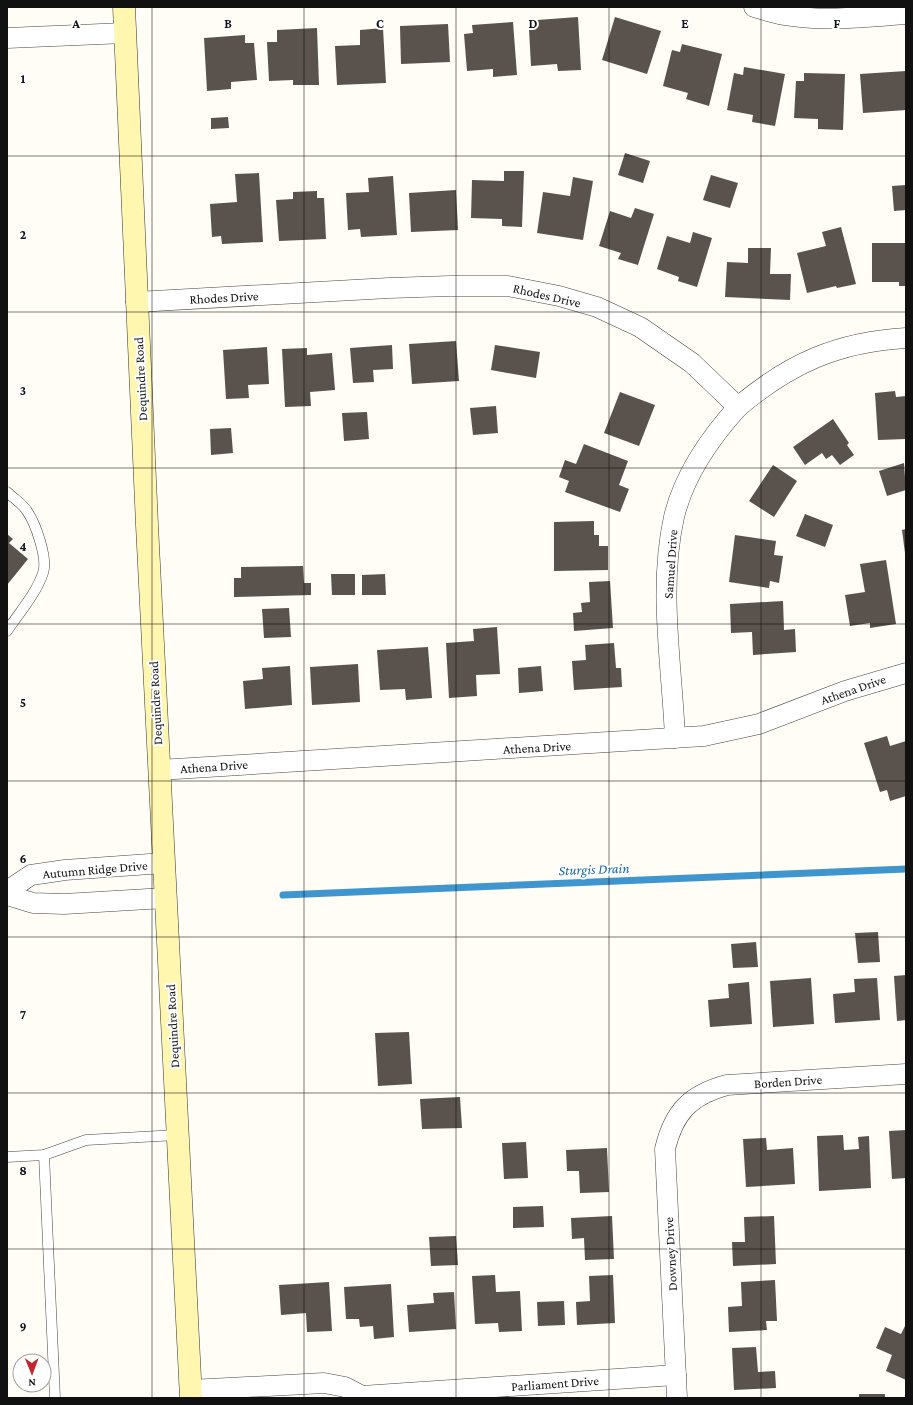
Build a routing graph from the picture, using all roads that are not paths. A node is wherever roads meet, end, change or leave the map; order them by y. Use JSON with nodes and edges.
{"nodes":[{"id":1,"x":124,"y":7,"type":"edge"},
{"id":2,"x":754,"y":7,"type":"edge"},
{"id":3,"x":906,"y":14,"type":"edge"},
{"id":4,"x":125,"y":33,"type":"junction"},
{"id":5,"x":7,"y":38,"type":"edge"},
{"id":6,"x":136,"y":302,"type":"junction"},
{"id":7,"x":906,"y":338,"type":"edge"},
{"id":8,"x":738,"y":407,"type":"junction"},
{"id":9,"x":7,"y":492,"type":"edge"},
{"id":10,"x":7,"y":631,"type":"edge"},
{"id":11,"x":906,"y":673,"type":"edge"},
{"id":12,"x":675,"y":738,"type":"junction"},
{"id":13,"x":159,"y":770,"type":"junction"},
{"id":14,"x":164,"y":863,"type":"junction"},
{"id":15,"x":7,"y":892,"type":"edge"},
{"id":16,"x":7,"y":895,"type":"edge"},
{"id":17,"x":165,"y":898,"type":"junction"},
{"id":18,"x":906,"y":1074,"type":"edge"},
{"id":19,"x":679,"y":1114,"type":"joint"},
{"id":20,"x":177,"y":1135,"type":"junction"},
{"id":21,"x":44,"y":1156,"type":"junction"},
{"id":22,"x":7,"y":1157,"type":"edge"},
{"id":23,"x":676,"y":1375,"type":"junction"},
{"id":24,"x":190,"y":1394,"type":"edge"},
{"id":25,"x":361,"y":1397,"type":"edge"},
{"id":26,"x":55,"y":1398,"type":"edge"},
{"id":27,"x":677,"y":1398,"type":"edge"}],
"edges":[{"from":1,"to":4,"type":"main road","name":"Dequindre Road"},
{"from":2,"to":3,"type":"street"},
{"from":4,"to":5,"type":"street"},
{"from":4,"to":6,"type":"main road","name":"Dequindre Road"},
{"from":6,"to":8,"type":"street","name":"Rhodes Drive"},
{"from":6,"to":13,"type":"main road","name":"Dequindre Road"},
{"from":7,"to":8,"type":"street"},
{"from":8,"to":12,"type":"street","name":"Samuel Drive"},
{"from":9,"to":10,"type":"lane"},
{"from":11,"to":12,"type":"street","name":"Athena Drive"},
{"from":12,"to":13,"type":"street","name":"Athena Drive"},
{"from":13,"to":14,"type":"main road","name":"Dequindre Road"},
{"from":14,"to":15,"type":"street","name":"Autumn Ridge Drive"},
{"from":14,"to":17,"type":"main road","name":"Dequindre Road"},
{"from":16,"to":17,"type":"street"},
{"from":17,"to":20,"type":"main road","name":"Dequindre Road"},
{"from":18,"to":19,"type":"street","name":"Borden Drive"},
{"from":19,"to":23,"type":"street","name":"Downey Drive"},
{"from":20,"to":21,"type":"lane"},
{"from":20,"to":24,"type":"main road","name":"Dequindre Road"},
{"from":21,"to":22,"type":"lane"},
{"from":21,"to":26,"type":"lane"},
{"from":23,"to":25,"type":"street","name":"Parliament Drive"},
{"from":23,"to":27,"type":"street","name":"Downey Drive"},
{"from":24,"to":25,"type":"street","name":"Parliament Drive"}]}
